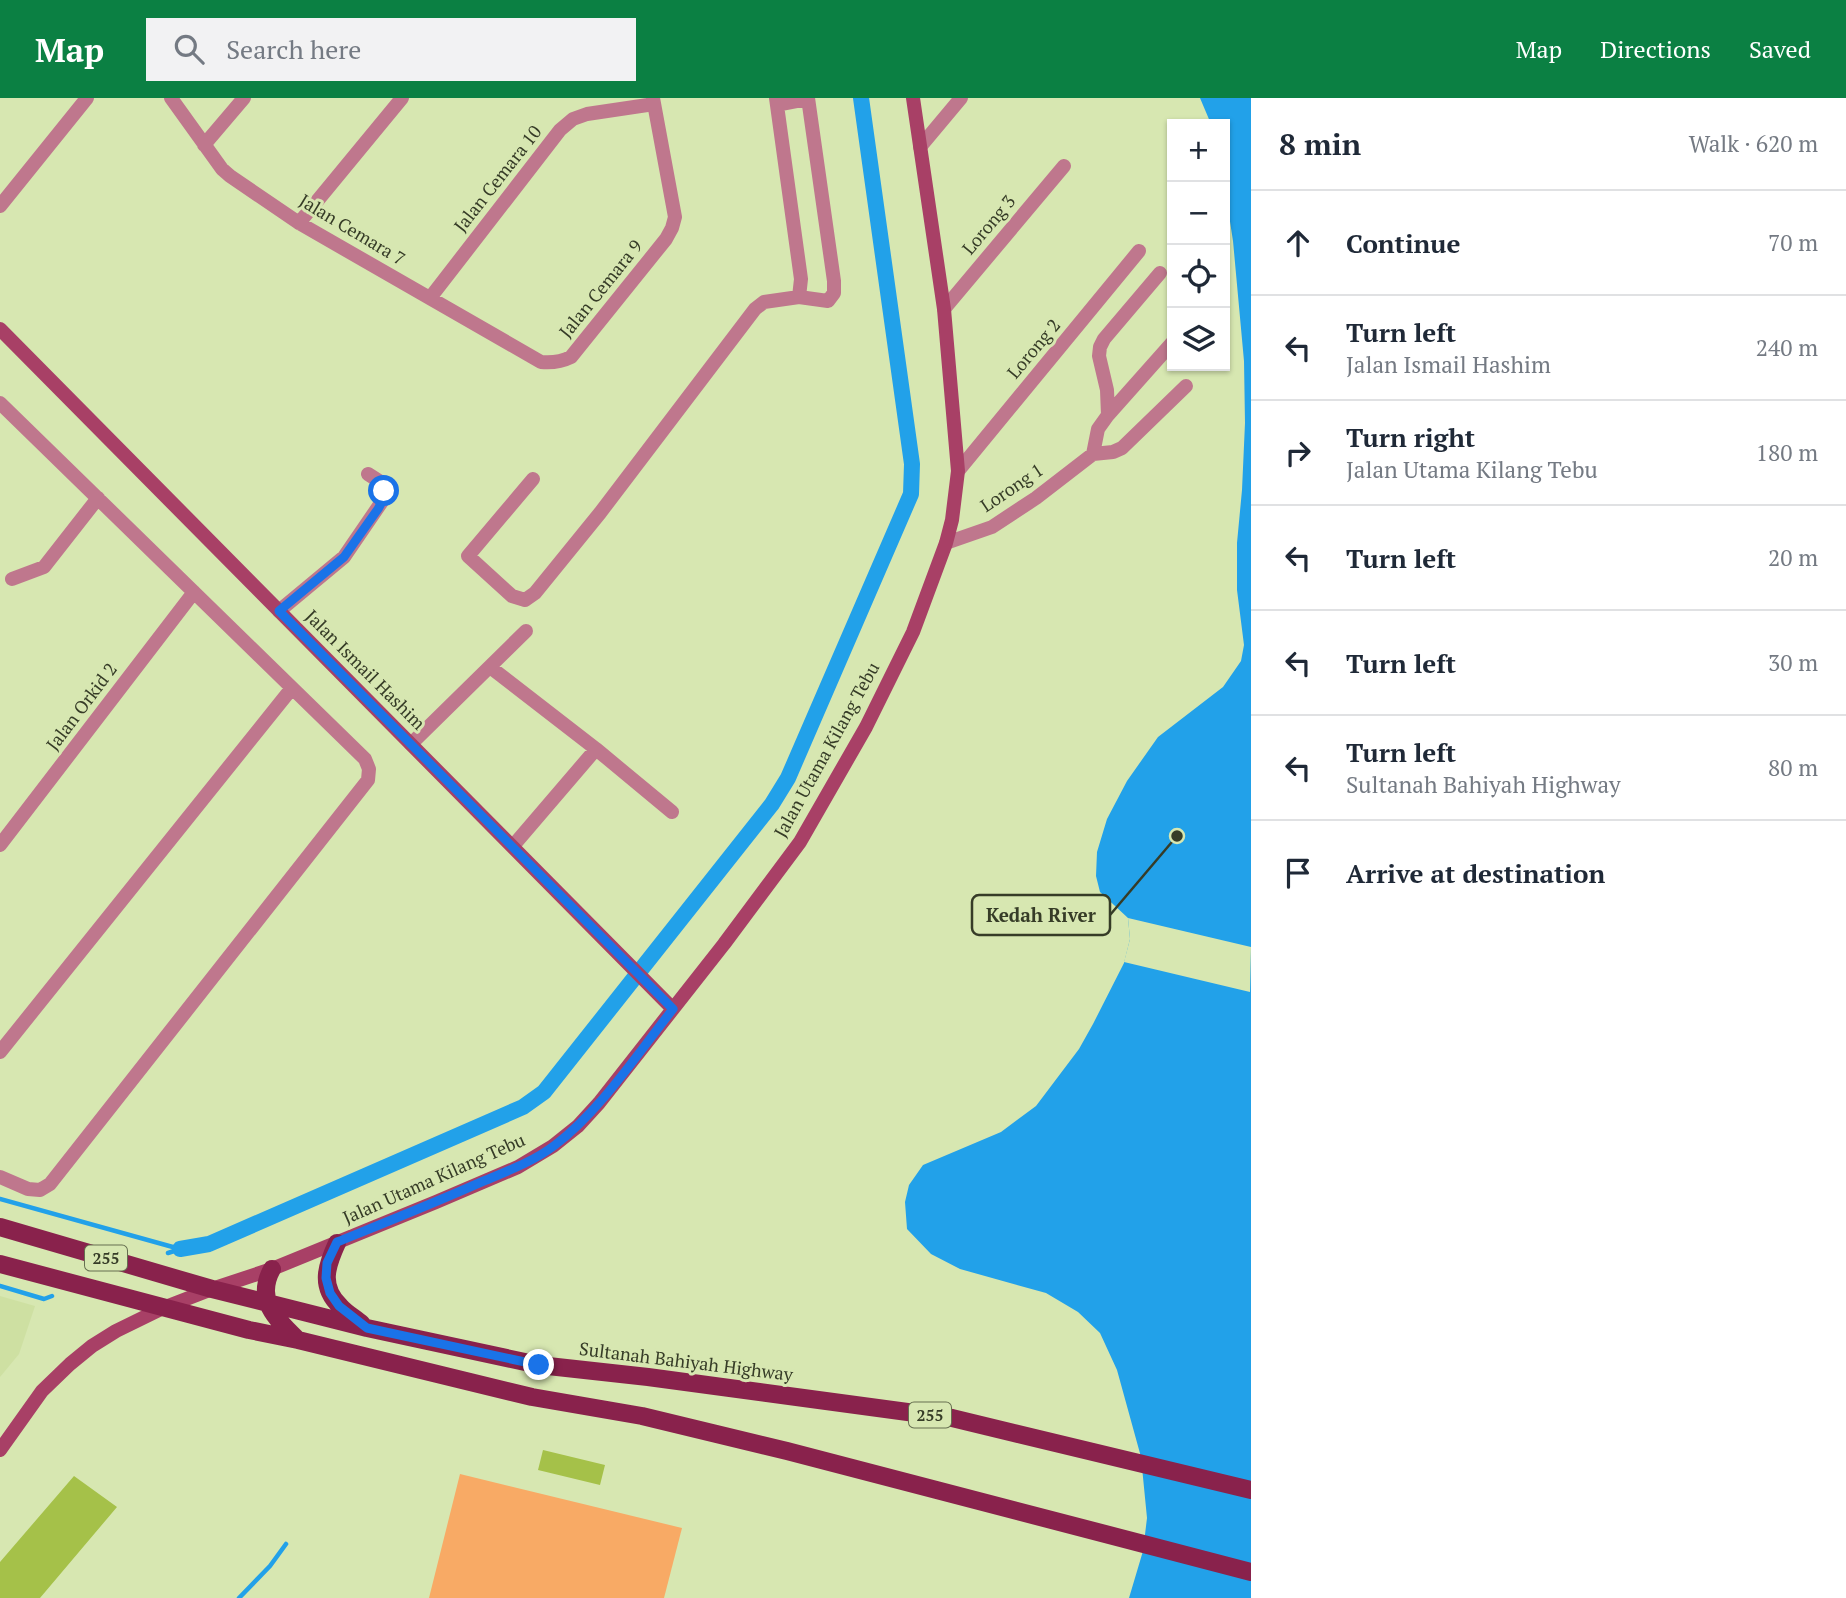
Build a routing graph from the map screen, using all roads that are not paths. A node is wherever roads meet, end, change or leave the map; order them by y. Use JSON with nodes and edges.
{"nodes":[{"id":1,"x":87,"y":98,"type":"edge"},
{"id":2,"x":172,"y":98,"type":"edge"},
{"id":3,"x":244,"y":98,"type":"edge"},
{"id":4,"x":402,"y":98,"type":"edge"},
{"id":5,"x":913,"y":98,"type":"edge"},
{"id":6,"x":961,"y":98,"type":"edge"},
{"id":7,"x":808,"y":99,"type":"edge"},
{"id":8,"x":654,"y":101,"type":"edge"},
{"id":9,"x":776,"y":102,"type":"edge"},
{"id":10,"x":205,"y":145,"type":"junction"},
{"id":11,"x":920,"y":147,"type":"junction"},
{"id":12,"x":1064,"y":166,"type":"dead end"},
{"id":13,"x":0,"y":206,"type":"edge"},
{"id":14,"x":299,"y":223,"type":"junction"},
{"id":15,"x":1139,"y":251,"type":"dead end"},
{"id":16,"x":1160,"y":273,"type":"dead end"},
{"id":17,"x":799,"y":297,"type":"junction"},
{"id":18,"x":430,"y":298,"type":"junction"},
{"id":19,"x":944,"y":309,"type":"junction"},
{"id":20,"x":0,"y":329,"type":"edge"},
{"id":21,"x":1167,"y":349,"type":"edge"},
{"id":22,"x":541,"y":362,"type":"joint"},
{"id":23,"x":1186,"y":386,"type":"dead end"},
{"id":24,"x":0,"y":403,"type":"edge"},
{"id":25,"x":1108,"y":415,"type":"junction"},
{"id":26,"x":1093,"y":454,"type":"junction"},
{"id":27,"x":958,"y":471,"type":"junction"},
{"id":28,"x":368,"y":474,"type":"dead end"},
{"id":29,"x":533,"y":479,"type":"dead end"},
{"id":30,"x":98,"y":498,"type":"junction"},
{"id":31,"x":946,"y":542,"type":"junction"},
{"id":32,"x":12,"y":579,"type":"dead end"},
{"id":33,"x":194,"y":592,"type":"junction"},
{"id":34,"x":279,"y":611,"type":"junction"},
{"id":35,"x":526,"y":631,"type":"dead end"},
{"id":36,"x":490,"y":667,"type":"junction"},
{"id":37,"x":292,"y":688,"type":"junction"},
{"id":38,"x":411,"y":744,"type":"junction"},
{"id":39,"x":596,"y":749,"type":"junction"},
{"id":40,"x":672,"y":812,"type":"dead end"},
{"id":41,"x":0,"y":845,"type":"edge"},
{"id":42,"x":513,"y":846,"type":"junction"},
{"id":43,"x":673,"y":1009,"type":"junction"},
{"id":44,"x":0,"y":1052,"type":"edge"},
{"id":45,"x":0,"y":1177,"type":"edge"},
{"id":46,"x":0,"y":1227,"type":"edge"},
{"id":47,"x":337,"y":1242,"type":"junction"},
{"id":48,"x":0,"y":1264,"type":"edge"},
{"id":49,"x":272,"y":1269,"type":"junction"},
{"id":50,"x":212,"y":1289,"type":"junction"},
{"id":51,"x":267,"y":1302,"type":"junction"},
{"id":52,"x":163,"y":1308,"type":"junction"},
{"id":53,"x":367,"y":1328,"type":"junction"},
{"id":54,"x":298,"y":1340,"type":"junction"},
{"id":55,"x":0,"y":1450,"type":"edge"},
{"id":56,"x":1251,"y":1490,"type":"edge"},
{"id":57,"x":1251,"y":1572,"type":"edge"}],
"edges":[{"from":1,"to":13,"type":"street"},
{"from":2,"to":10,"type":"street","name":"Jalan Cemara 7"},
{"from":3,"to":10,"type":"street"},
{"from":4,"to":14,"type":"street"},
{"from":5,"to":11,"type":"street","name":"Jalan Utama Kilang Tebu"},
{"from":6,"to":11,"type":"street"},
{"from":7,"to":9,"type":"street"},
{"from":7,"to":17,"type":"street"},
{"from":8,"to":18,"type":"street","name":"Jalan Cemara 10"},
{"from":8,"to":22,"type":"street","name":"Jalan Cemara 9"},
{"from":9,"to":17,"type":"street"},
{"from":10,"to":14,"type":"street","name":"Jalan Cemara 7"},
{"from":11,"to":19,"type":"street","name":"Jalan Utama Kilang Tebu"},
{"from":12,"to":19,"type":"street","name":"Lorong 3"},
{"from":14,"to":18,"type":"street","name":"Jalan Cemara 7"},
{"from":15,"to":27,"type":"street","name":"Lorong 2"},
{"from":16,"to":25,"type":"street"},
{"from":17,"to":29,"type":"street"},
{"from":18,"to":22,"type":"street","name":"Jalan Cemara 7"},
{"from":19,"to":27,"type":"street","name":"Jalan Utama Kilang Tebu"},
{"from":20,"to":34,"type":"street","name":"Jalan Ismail Hashim"},
{"from":21,"to":25,"type":"street"},
{"from":23,"to":26,"type":"street","name":"Lorong 1"},
{"from":24,"to":30,"type":"street"},
{"from":25,"to":26,"type":"street"},
{"from":26,"to":31,"type":"street","name":"Lorong 1"},
{"from":27,"to":31,"type":"street","name":"Jalan Utama Kilang Tebu"},
{"from":28,"to":34,"type":"street"},
{"from":30,"to":32,"type":"street"},
{"from":30,"to":33,"type":"street"},
{"from":31,"to":43,"type":"street","name":"Jalan Utama Kilang Tebu"},
{"from":33,"to":37,"type":"street"},
{"from":33,"to":41,"type":"street","name":"Jalan Orkid 2"},
{"from":34,"to":38,"type":"street","name":"Jalan Ismail Hashim"},
{"from":35,"to":36,"type":"street"},
{"from":36,"to":38,"type":"street"},
{"from":36,"to":39,"type":"street"},
{"from":37,"to":44,"type":"street"},
{"from":37,"to":45,"type":"street"},
{"from":38,"to":42,"type":"street","name":"Jalan Ismail Hashim"},
{"from":39,"to":40,"type":"street"},
{"from":39,"to":42,"type":"street"},
{"from":42,"to":43,"type":"street","name":"Jalan Ismail Hashim"},
{"from":43,"to":47,"type":"street","name":"Jalan Utama Kilang Tebu"},
{"from":46,"to":50,"type":"main road","name":"Sultanah Bahiyah Highway","number":"255"},
{"from":47,"to":49,"type":"street","name":"Jalan Utama Kilang Tebu"},
{"from":47,"to":53,"type":"main road"},
{"from":48,"to":52,"type":"main road","number":"255"},
{"from":49,"to":50,"type":"street","name":"Jalan Utama Kilang Tebu"},
{"from":49,"to":51,"type":"main road"},
{"from":50,"to":51,"type":"main road","name":"Sultanah Bahiyah Highway","number":"255"},
{"from":50,"to":52,"type":"street","name":"Jalan Utama Kilang Tebu"},
{"from":51,"to":53,"type":"main road","name":"Sultanah Bahiyah Highway","number":"255"},
{"from":51,"to":54,"type":"main road"},
{"from":52,"to":54,"type":"main road","number":"255"},
{"from":52,"to":55,"type":"street","name":"Jalan Utama Kilang Tebu"},
{"from":53,"to":56,"type":"main road","name":"Sultanah Bahiyah Highway","number":"255"},
{"from":54,"to":57,"type":"main road","number":"255"}]}
